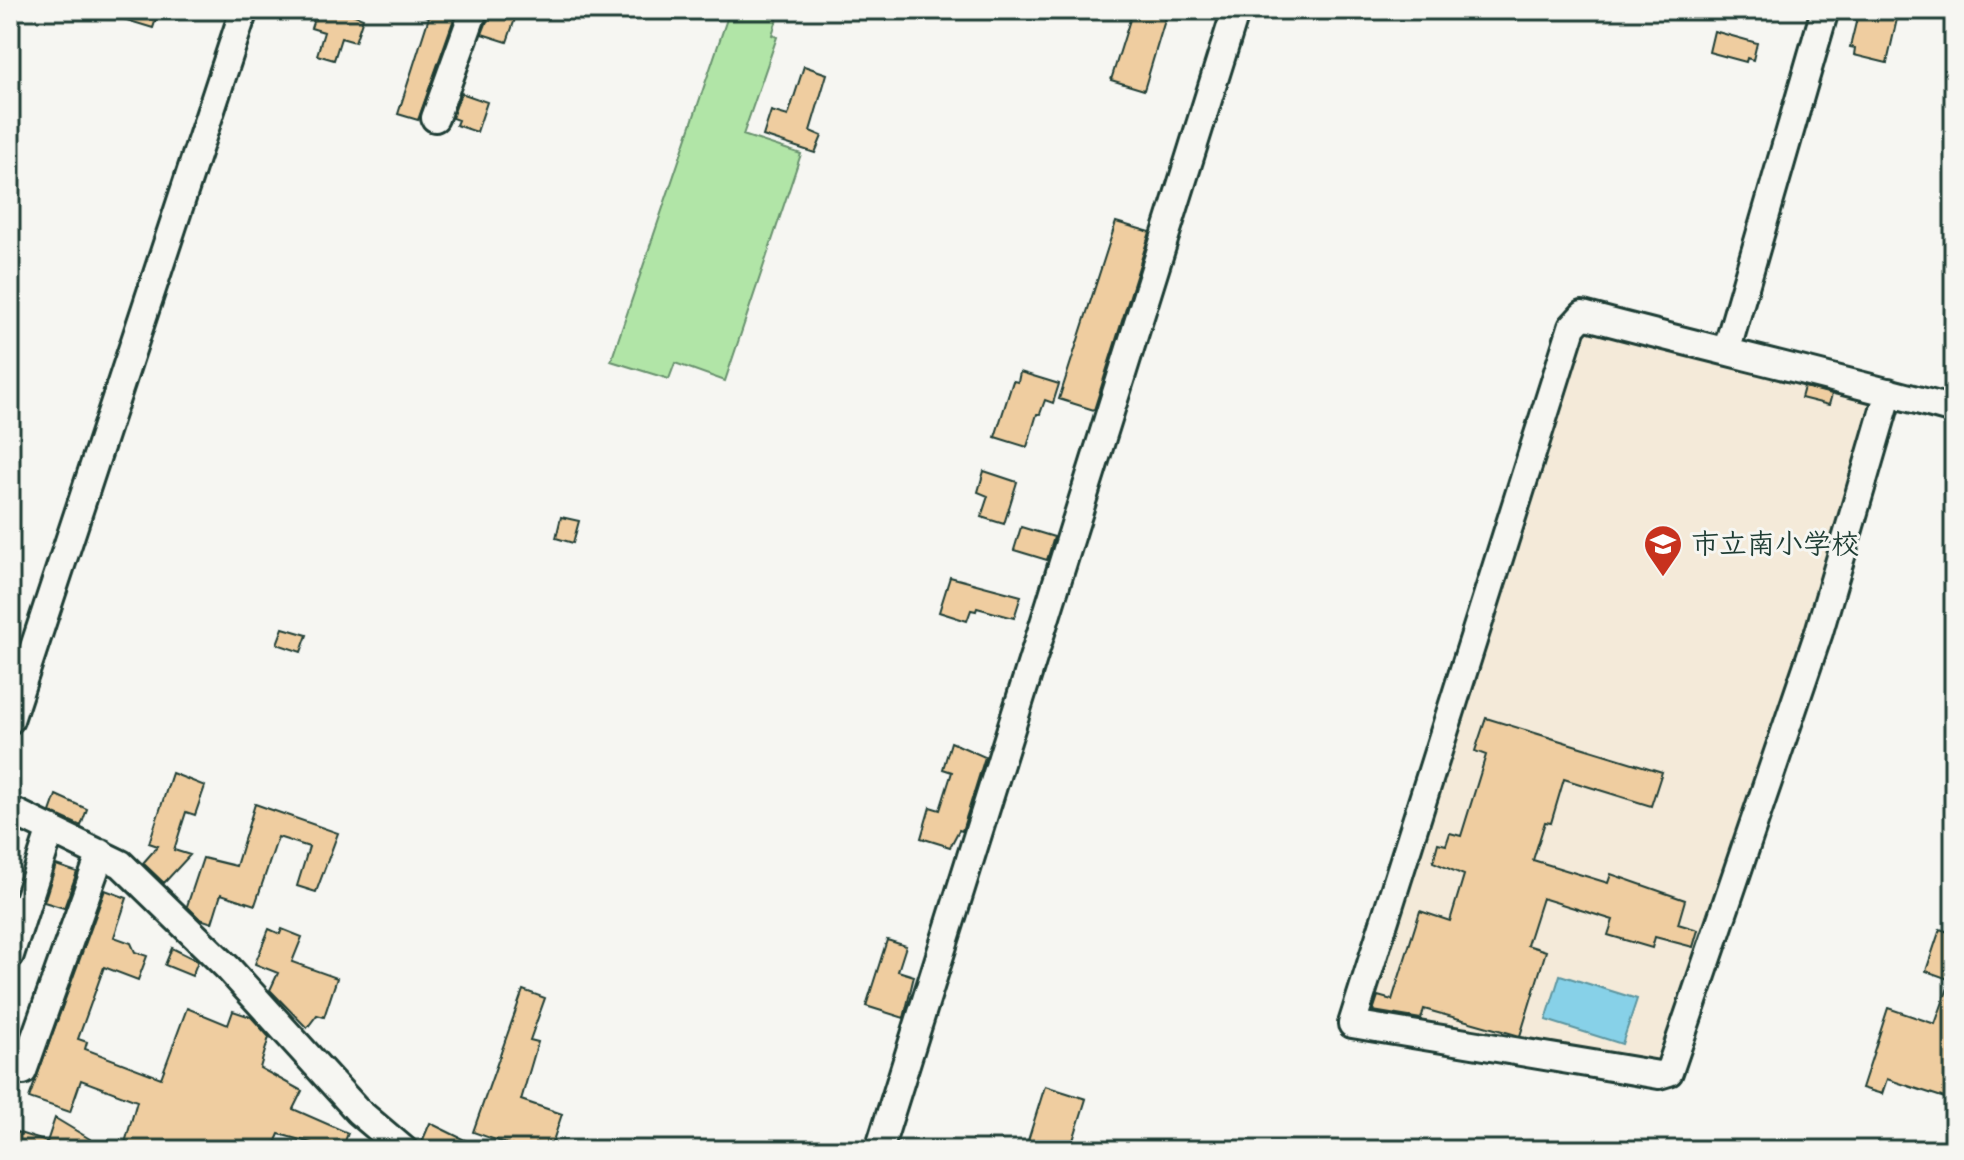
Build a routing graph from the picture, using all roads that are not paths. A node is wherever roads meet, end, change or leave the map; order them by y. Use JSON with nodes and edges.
{"nodes":[{"id":1,"x":244,"y":10,"type":"edge"},
{"id":2,"x":474,"y":10,"type":"edge"},
{"id":3,"x":1236,"y":10,"type":"edge"},
{"id":4,"x":1825,"y":10,"type":"edge"},
{"id":5,"x":435,"y":118,"type":"dead end"},
{"id":6,"x":1727,"y":349,"type":"junction"},
{"id":7,"x":1889,"y":392,"type":"junction"},
{"id":8,"x":1954,"y":410,"type":"edge"},
{"id":9,"x":10,"y":720,"type":"edge"},
{"id":10,"x":10,"y":810,"type":"edge"},
{"id":11,"x":51,"y":829,"type":"junction"},
{"id":12,"x":101,"y":853,"type":"junction"},
{"id":13,"x":10,"y":955,"type":"edge"},
{"id":14,"x":23,"y":1071,"type":"dead end"},
{"id":15,"x":404,"y":1150,"type":"edge"},
{"id":16,"x":879,"y":1150,"type":"edge"}],
"edges":[{"from":1,"to":9,"type":"street"},
{"from":2,"to":5,"type":"street"},
{"from":3,"to":16,"type":"street"},
{"from":4,"to":6,"type":"street"},
{"from":6,"to":7,"type":"street"},
{"from":6,"to":7,"type":"street"},
{"from":7,"to":8,"type":"street"},
{"from":10,"to":11,"type":"street"},
{"from":11,"to":12,"type":"street"},
{"from":11,"to":13,"type":"street"},
{"from":12,"to":14,"type":"street"},
{"from":12,"to":15,"type":"street"}]}
